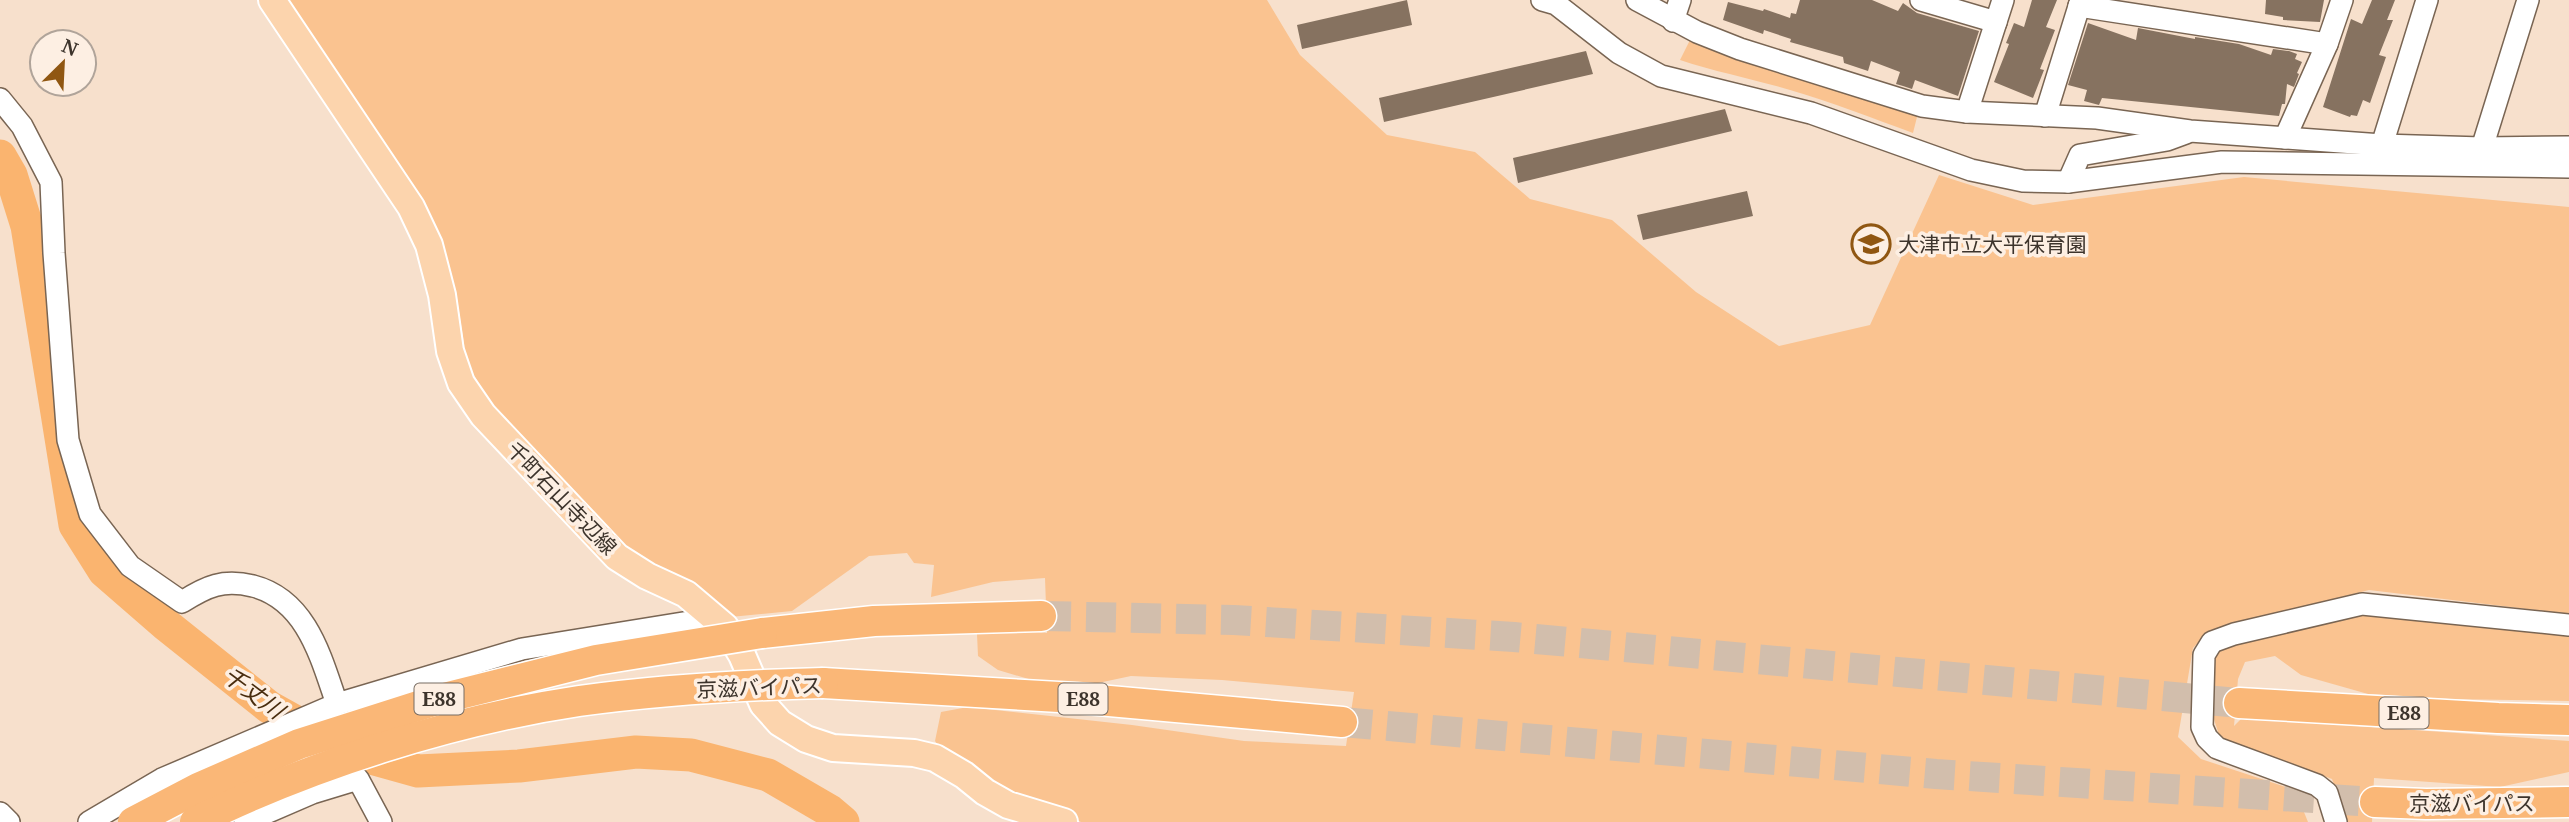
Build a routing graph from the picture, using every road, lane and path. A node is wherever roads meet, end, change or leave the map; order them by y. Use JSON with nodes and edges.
{"nodes":[{"id":1,"x":272,"y":0,"type":"edge"},
{"id":2,"x":1542,"y":0,"type":"edge"},
{"id":3,"x":1637,"y":0,"type":"edge"},
{"id":4,"x":1921,"y":0,"type":"edge"},
{"id":5,"x":2003,"y":0,"type":"edge"},
{"id":6,"x":2342,"y":0,"type":"edge"},
{"id":7,"x":2427,"y":0,"type":"edge"},
{"id":8,"x":2528,"y":0,"type":"edge"},
{"id":9,"x":2080,"y":3,"type":"edge"},
{"id":10,"x":1677,"y":10,"type":"edge"},
{"id":11,"x":1996,"y":22,"type":"junction"},
{"id":12,"x":2327,"y":44,"type":"junction"},
{"id":13,"x":0,"y":99,"type":"edge"},
{"id":14,"x":1967,"y":112,"type":"junction"},
{"id":15,"x":2045,"y":116,"type":"junction"},
{"id":16,"x":2190,"y":131,"type":"junction"},
{"id":17,"x":2285,"y":138,"type":"junction"},
{"id":18,"x":2382,"y":145,"type":"junction"},
{"id":19,"x":2569,"y":147,"type":"edge"},
{"id":20,"x":2482,"y":148,"type":"junction"},
{"id":21,"x":2569,"y":167,"type":"edge"},
{"id":22,"x":2068,"y":182,"type":"junction"},
{"id":23,"x":708,"y":611,"type":"junction"},
{"id":24,"x":1041,"y":616,"type":"tunnel mouth"},
{"id":25,"x":2569,"y":625,"type":"edge"},
{"id":26,"x":2239,"y":703,"type":"tunnel mouth"},
{"id":27,"x":332,"y":706,"type":"junction"},
{"id":28,"x":2569,"y":720,"type":"edge"},
{"id":29,"x":1342,"y":722,"type":"tunnel mouth"},
{"id":30,"x":283,"y":727,"type":"junction"},
{"id":31,"x":312,"y":793,"type":"junction"},
{"id":32,"x":2375,"y":802,"type":"tunnel mouth"},
{"id":33,"x":2569,"y":802,"type":"edge"},
{"id":34,"x":0,"y":813,"type":"edge"},
{"id":35,"x":9,"y":822,"type":"edge"},
{"id":36,"x":89,"y":822,"type":"edge"},
{"id":37,"x":133,"y":822,"type":"edge"},
{"id":38,"x":195,"y":822,"type":"edge"},
{"id":39,"x":244,"y":822,"type":"edge"},
{"id":40,"x":381,"y":822,"type":"edge"},
{"id":41,"x":1064,"y":822,"type":"edge"},
{"id":42,"x":2336,"y":822,"type":"edge"}],
"edges":[{"from":1,"to":23,"type":"main road","name":"千町石山寺辺線"},
{"from":2,"to":22,"type":"street"},
{"from":3,"to":10,"type":"street"},
{"from":4,"to":11,"type":"street"},
{"from":5,"to":11,"type":"street"},
{"from":6,"to":12,"type":"street"},
{"from":7,"to":18,"type":"street"},
{"from":8,"to":20,"type":"street"},
{"from":9,"to":12,"type":"street"},
{"from":9,"to":15,"type":"street"},
{"from":10,"to":14,"type":"street"},
{"from":11,"to":14,"type":"street"},
{"from":12,"to":17,"type":"street"},
{"from":13,"to":27,"type":"street"},
{"from":14,"to":15,"type":"street"},
{"from":15,"to":16,"type":"street"},
{"from":16,"to":17,"type":"street"},
{"from":16,"to":22,"type":"street"},
{"from":17,"to":18,"type":"street"},
{"from":18,"to":20,"type":"street"},
{"from":19,"to":20,"type":"street"},
{"from":21,"to":22,"type":"street"},
{"from":23,"to":27,"type":"street"},
{"from":23,"to":41,"type":"main road","name":"千町石山寺辺線"},
{"from":24,"to":37,"type":"highway","number":"E88","bridge":true},
{"from":25,"to":42,"type":"street"},
{"from":26,"to":28,"type":"highway","number":"E88"},
{"from":27,"to":30,"type":"street"},
{"from":29,"to":38,"type":"highway","name":"京滋バイパス","number":"E88","bridge":true},
{"from":30,"to":31,"type":"street"},
{"from":30,"to":36,"type":"street"},
{"from":31,"to":39,"type":"street"},
{"from":31,"to":40,"type":"street"},
{"from":32,"to":33,"type":"highway","name":"京滋バイパス"},
{"from":34,"to":35,"type":"street"}]}
